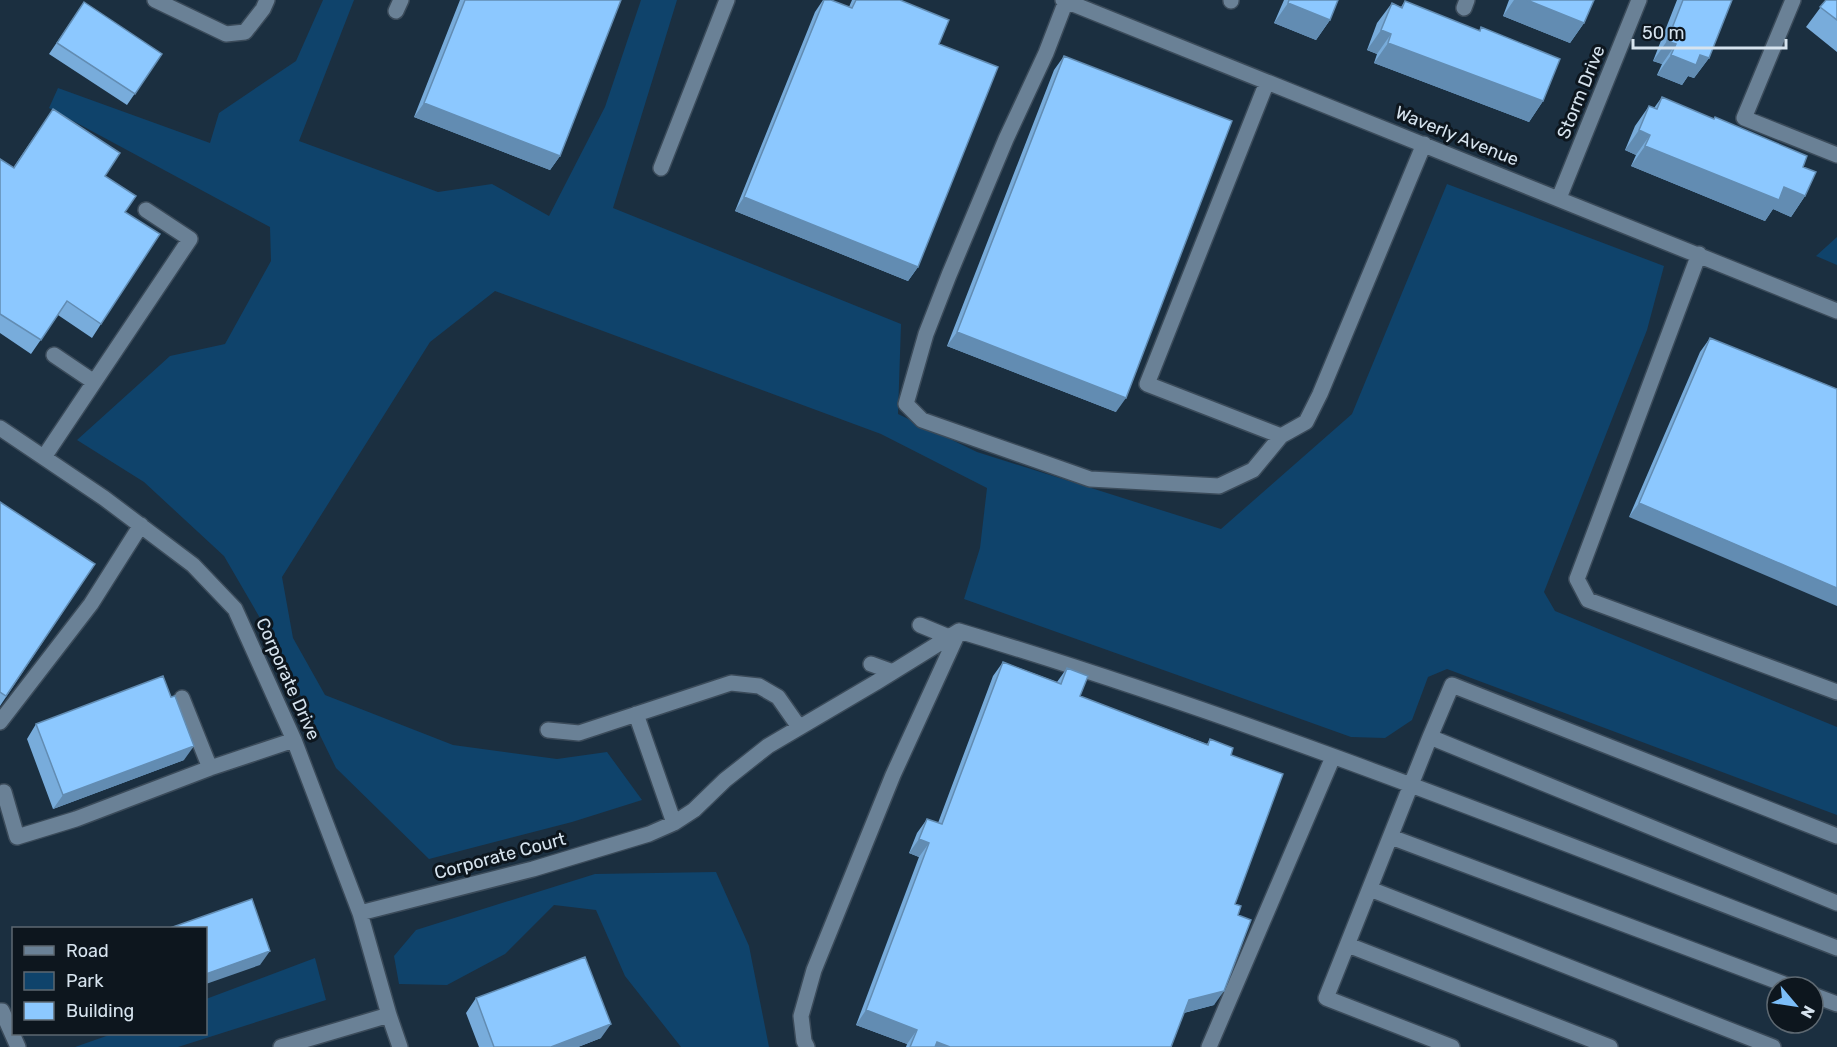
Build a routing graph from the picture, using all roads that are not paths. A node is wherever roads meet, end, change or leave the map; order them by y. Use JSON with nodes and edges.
{"nodes":[{"id":1,"x":155,"y":0,"type":"edge"},
{"id":2,"x":267,"y":0,"type":"edge"},
{"id":3,"x":727,"y":0,"type":"edge"},
{"id":4,"x":1639,"y":0,"type":"edge"},
{"id":5,"x":1793,"y":0,"type":"edge"},
{"id":6,"x":1064,"y":1,"type":"edge"},
{"id":7,"x":1267,"y":82,"type":"junction"},
{"id":8,"x":1424,"y":144,"type":"junction"},
{"id":9,"x":1837,"y":155,"type":"edge"},
{"id":10,"x":662,"y":168,"type":"dead end"},
{"id":11,"x":1559,"y":198,"type":"junction"},
{"id":12,"x":146,"y":210,"type":"dead end"},
{"id":13,"x":1699,"y":254,"type":"junction"},
{"id":14,"x":1837,"y":311,"type":"edge"},
{"id":15,"x":54,"y":355,"type":"dead end"},
{"id":16,"x":94,"y":382,"type":"junction"},
{"id":17,"x":0,"y":428,"type":"edge"},
{"id":18,"x":1281,"y":436,"type":"junction"},
{"id":19,"x":44,"y":458,"type":"junction"},
{"id":20,"x":141,"y":525,"type":"junction"},
{"id":21,"x":920,"y":625,"type":"dead end"},
{"id":22,"x":954,"y":634,"type":"junction"},
{"id":23,"x":871,"y":664,"type":"dead end"},
{"id":24,"x":893,"y":672,"type":"junction"},
{"id":25,"x":1837,"y":692,"type":"edge"},
{"id":26,"x":182,"y":698,"type":"dead end"},
{"id":27,"x":636,"y":714,"type":"junction"},
{"id":28,"x":0,"y":722,"type":"edge"},
{"id":29,"x":799,"y":727,"type":"junction"},
{"id":30,"x":548,"y":730,"type":"dead end"},
{"id":31,"x":1430,"y":737,"type":"junction"},
{"id":32,"x":294,"y":740,"type":"junction"},
{"id":33,"x":1333,"y":757,"type":"junction"},
{"id":34,"x":210,"y":768,"type":"junction"},
{"id":35,"x":1412,"y":786,"type":"junction"},
{"id":36,"x":4,"y":792,"type":"dead end"},
{"id":37,"x":674,"y":823,"type":"junction"},
{"id":38,"x":1837,"y":836,"type":"edge"},
{"id":39,"x":1391,"y":837,"type":"junction"},
{"id":40,"x":1370,"y":890,"type":"junction"},
{"id":41,"x":1837,"y":903,"type":"edge"},
{"id":42,"x":360,"y":912,"type":"junction"},
{"id":43,"x":1348,"y":945,"type":"junction"},
{"id":44,"x":1837,"y":948,"type":"edge"},
{"id":45,"x":1765,"y":977,"type":"edge"},
{"id":46,"x":0,"y":1011,"type":"edge"},
{"id":47,"x":389,"y":1015,"type":"junction"},
{"id":48,"x":12,"y":1034,"type":"edge"},
{"id":49,"x":281,"y":1047,"type":"edge"},
{"id":50,"x":400,"y":1047,"type":"edge"},
{"id":51,"x":807,"y":1047,"type":"edge"},
{"id":52,"x":1209,"y":1047,"type":"edge"},
{"id":53,"x":1452,"y":1047,"type":"edge"},
{"id":54,"x":1610,"y":1047,"type":"edge"},
{"id":55,"x":1773,"y":1047,"type":"edge"}],
"edges":[{"from":1,"to":2,"type":"street"},
{"from":3,"to":10,"type":"street"},
{"from":4,"to":11,"type":"street","name":"Storm Drive"},
{"from":5,"to":9,"type":"street"},
{"from":6,"to":7,"type":"street","name":"Waverly Avenue"},
{"from":6,"to":18,"type":"street"},
{"from":7,"to":8,"type":"street","name":"Waverly Avenue"},
{"from":7,"to":18,"type":"street"},
{"from":8,"to":11,"type":"street","name":"Waverly Avenue"},
{"from":8,"to":18,"type":"street"},
{"from":11,"to":13,"type":"street","name":"Waverly Avenue"},
{"from":12,"to":16,"type":"street"},
{"from":13,"to":14,"type":"street","name":"Waverly Avenue"},
{"from":13,"to":25,"type":"street"},
{"from":15,"to":16,"type":"street"},
{"from":16,"to":19,"type":"street"},
{"from":17,"to":19,"type":"street","name":"Corporate Drive"},
{"from":19,"to":20,"type":"street","name":"Corporate Drive"},
{"from":20,"to":28,"type":"street"},
{"from":20,"to":32,"type":"street","name":"Corporate Drive"},
{"from":21,"to":22,"type":"street"},
{"from":22,"to":24,"type":"street","name":"Corporate Court"},
{"from":22,"to":33,"type":"street"},
{"from":22,"to":51,"type":"street"},
{"from":23,"to":24,"type":"street"},
{"from":24,"to":29,"type":"street","name":"Corporate Court"},
{"from":26,"to":34,"type":"street"},
{"from":27,"to":29,"type":"street"},
{"from":27,"to":30,"type":"street"},
{"from":27,"to":37,"type":"street"},
{"from":29,"to":37,"type":"street","name":"Corporate Court"},
{"from":31,"to":35,"type":"street"},
{"from":31,"to":38,"type":"street"},
{"from":31,"to":41,"type":"street"},
{"from":32,"to":34,"type":"street"},
{"from":32,"to":42,"type":"street","name":"Corporate Drive"},
{"from":33,"to":35,"type":"street"},
{"from":33,"to":52,"type":"street"},
{"from":34,"to":36,"type":"street"},
{"from":35,"to":39,"type":"street"},
{"from":35,"to":44,"type":"street"},
{"from":37,"to":42,"type":"street","name":"Corporate Court"},
{"from":39,"to":40,"type":"street"},
{"from":39,"to":45,"type":"street"},
{"from":40,"to":43,"type":"street"},
{"from":40,"to":55,"type":"street"},
{"from":42,"to":47,"type":"street","name":"Corporate Drive"},
{"from":43,"to":53,"type":"street"},
{"from":43,"to":54,"type":"street"},
{"from":46,"to":48,"type":"street"},
{"from":47,"to":49,"type":"street"},
{"from":47,"to":50,"type":"street","name":"Corporate Drive"}]}
